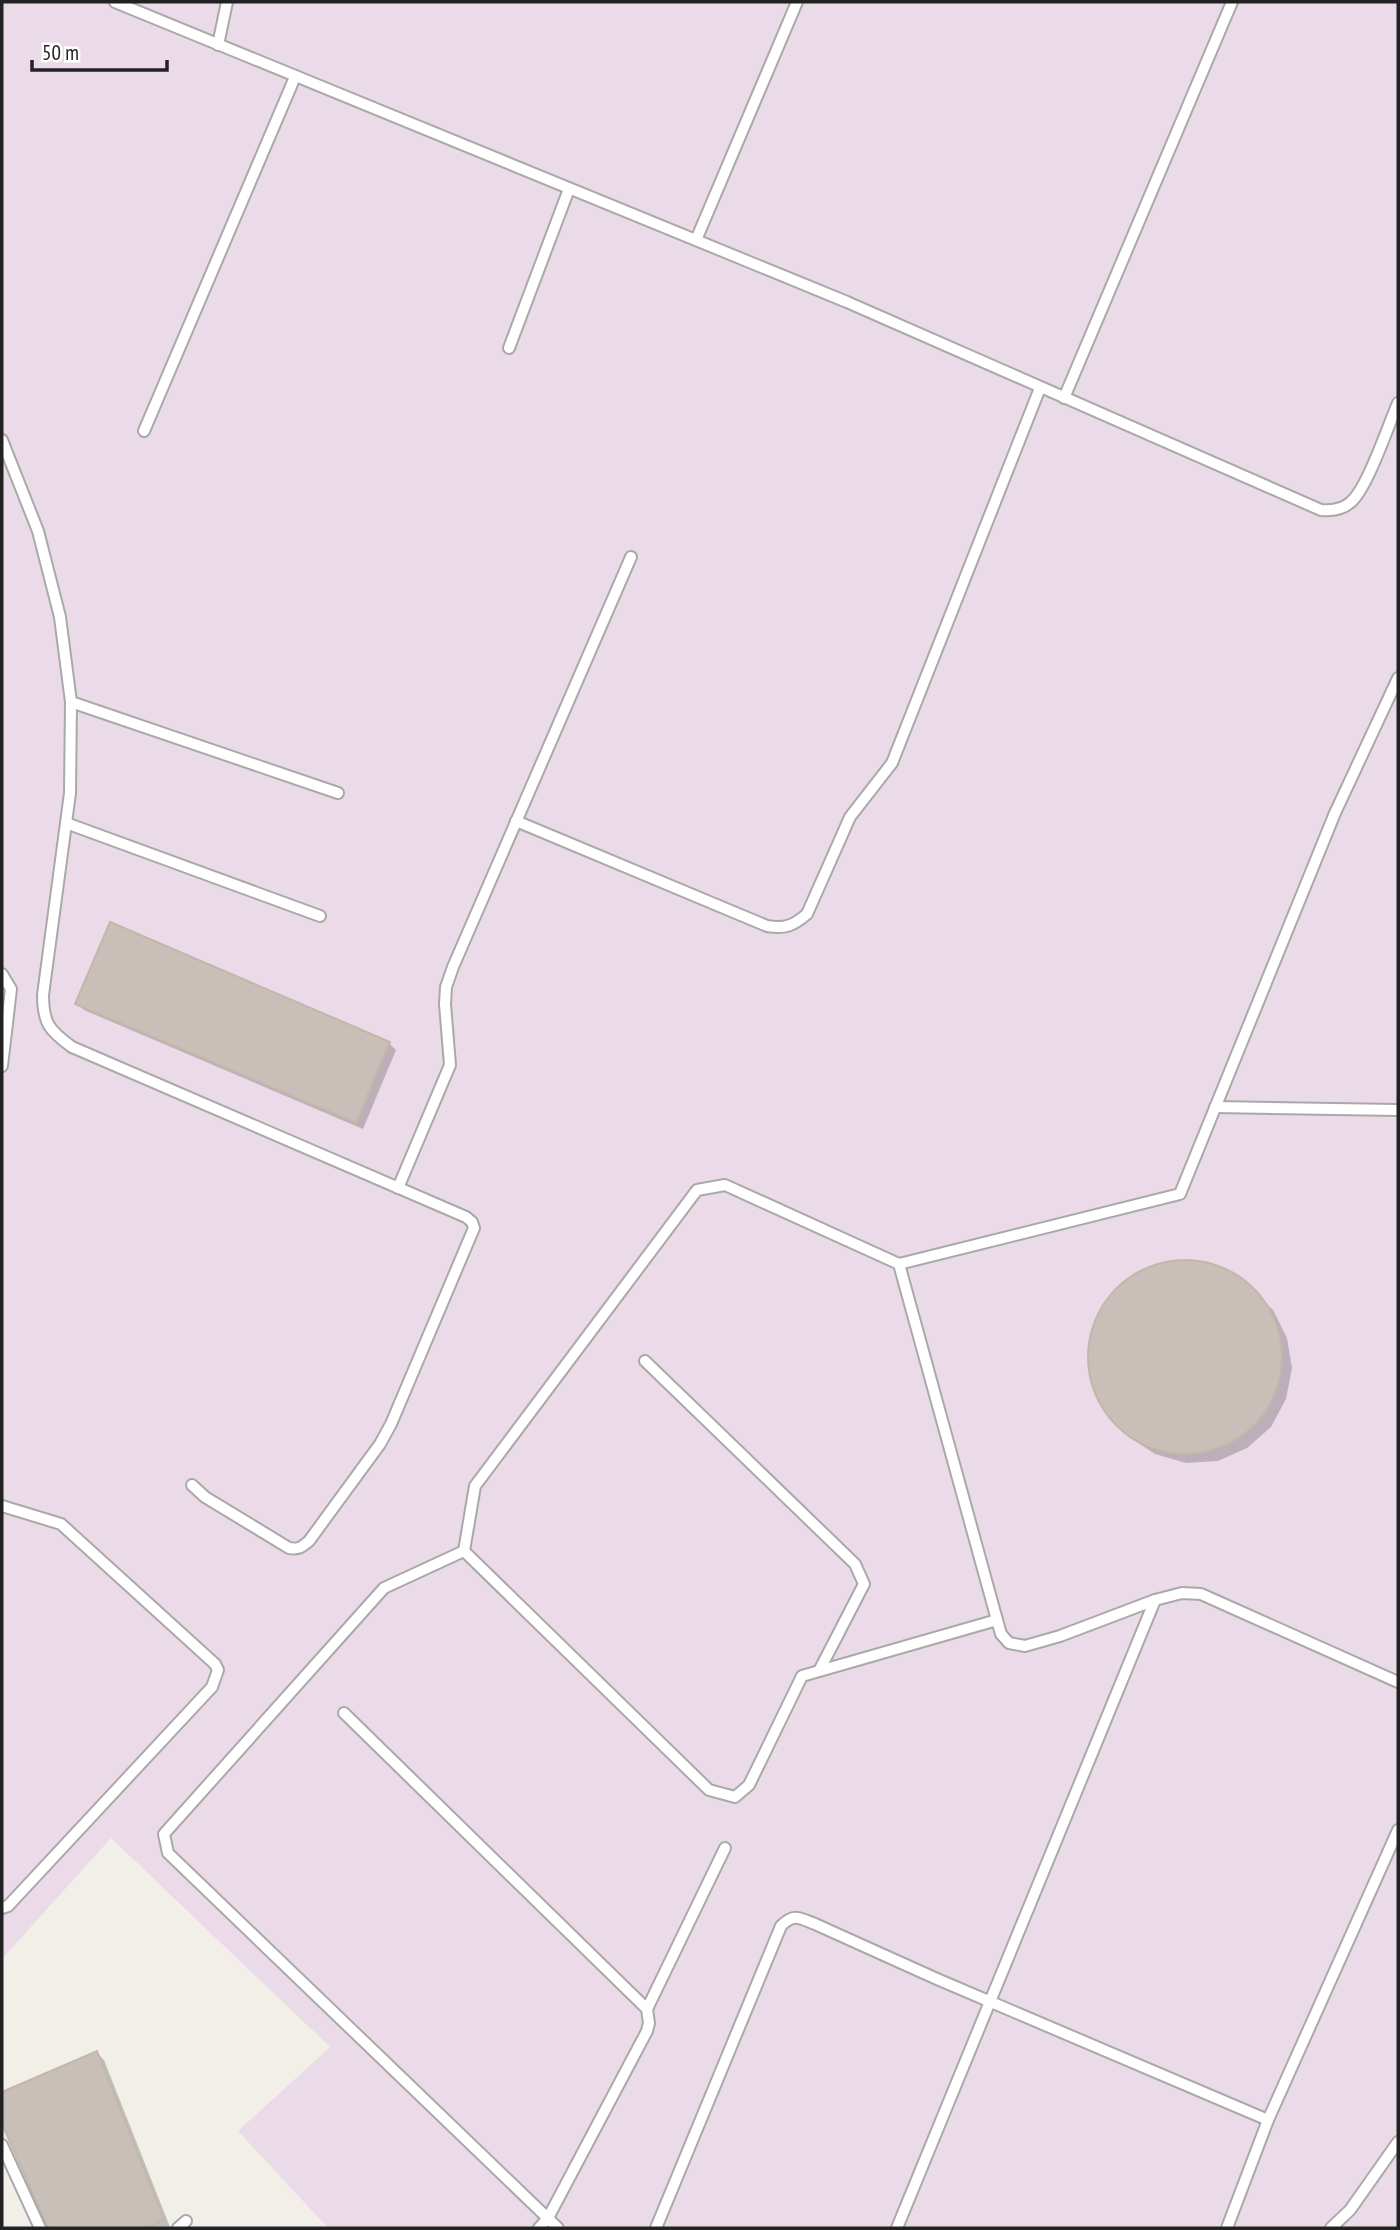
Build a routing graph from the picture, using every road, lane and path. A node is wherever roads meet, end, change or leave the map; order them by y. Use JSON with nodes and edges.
{"nodes":[{"id":1,"x":115,"y":2,"type":"edge"},
{"id":2,"x":227,"y":2,"type":"edge"},
{"id":3,"x":797,"y":2,"type":"edge"},
{"id":4,"x":1232,"y":2,"type":"edge"},
{"id":5,"x":218,"y":45,"type":"junction"},
{"id":6,"x":295,"y":77,"type":"junction"},
{"id":7,"x":569,"y":189,"type":"junction"},
{"id":8,"x":696,"y":240,"type":"junction"},
{"id":9,"x":509,"y":348,"type":"dead end"},
{"id":10,"x":1040,"y":387,"type":"junction"},
{"id":11,"x":1064,"y":398,"type":"junction"},
{"id":12,"x":1398,"y":403,"type":"edge"},
{"id":13,"x":144,"y":431,"type":"dead end"},
{"id":14,"x":2,"y":440,"type":"edge"},
{"id":15,"x":631,"y":557,"type":"dead end"},
{"id":16,"x":1398,"y":678,"type":"edge"},
{"id":17,"x":71,"y":702,"type":"junction"},
{"id":18,"x":338,"y":793,"type":"dead end"},
{"id":19,"x":516,"y":821,"type":"junction"},
{"id":20,"x":66,"y":822,"type":"junction"},
{"id":21,"x":320,"y":916,"type":"dead end"},
{"id":22,"x":2,"y":974,"type":"edge"},
{"id":23,"x":2,"y":1066,"type":"edge"},
{"id":24,"x":1215,"y":1107,"type":"junction"},
{"id":25,"x":1398,"y":1110,"type":"edge"},
{"id":26,"x":398,"y":1188,"type":"junction"},
{"id":27,"x":899,"y":1264,"type":"junction"},
{"id":28,"x":645,"y":1361,"type":"dead end"},
{"id":29,"x":192,"y":1485,"type":"dead end"},
{"id":30,"x":2,"y":1506,"type":"edge"},
{"id":31,"x":464,"y":1551,"type":"junction"},
{"id":32,"x":1155,"y":1600,"type":"junction"},
{"id":33,"x":998,"y":1620,"type":"junction"},
{"id":34,"x":819,"y":1671,"type":"junction"},
{"id":35,"x":1398,"y":1682,"type":"edge"},
{"id":36,"x":344,"y":1713,"type":"dead end"},
{"id":37,"x":1398,"y":1830,"type":"edge"},
{"id":38,"x":725,"y":1848,"type":"dead end"},
{"id":39,"x":2,"y":1908,"type":"edge"},
{"id":40,"x":990,"y":2001,"type":"junction"},
{"id":41,"x":647,"y":2008,"type":"junction"},
{"id":42,"x":1268,"y":2120,"type":"junction"},
{"id":43,"x":1398,"y":2142,"type":"edge"},
{"id":44,"x":2,"y":2145,"type":"edge"},
{"id":45,"x":548,"y":2218,"type":"junction"},
{"id":46,"x":40,"y":2228,"type":"edge"},
{"id":47,"x":539,"y":2228,"type":"edge"},
{"id":48,"x":558,"y":2228,"type":"edge"},
{"id":49,"x":656,"y":2228,"type":"edge"},
{"id":50,"x":897,"y":2228,"type":"edge"},
{"id":51,"x":1227,"y":2228,"type":"edge"},
{"id":52,"x":1331,"y":2228,"type":"edge"}],
"edges":[{"from":1,"to":5,"type":"lane"},
{"from":2,"to":5,"type":"lane"},
{"from":3,"to":8,"type":"lane"},
{"from":4,"to":11,"type":"lane"},
{"from":5,"to":6,"type":"lane"},
{"from":6,"to":7,"type":"lane"},
{"from":6,"to":13,"type":"lane"},
{"from":7,"to":8,"type":"lane"},
{"from":7,"to":9,"type":"lane"},
{"from":8,"to":10,"type":"lane"},
{"from":10,"to":11,"type":"lane"},
{"from":10,"to":19,"type":"lane"},
{"from":11,"to":12,"type":"lane"},
{"from":14,"to":17,"type":"lane"},
{"from":15,"to":19,"type":"lane"},
{"from":16,"to":24,"type":"lane"},
{"from":17,"to":18,"type":"lane"},
{"from":17,"to":20,"type":"lane"},
{"from":19,"to":26,"type":"lane"},
{"from":20,"to":21,"type":"lane"},
{"from":20,"to":26,"type":"lane"},
{"from":22,"to":23,"type":"lane"},
{"from":24,"to":25,"type":"lane"},
{"from":24,"to":27,"type":"lane"},
{"from":26,"to":29,"type":"lane"},
{"from":27,"to":31,"type":"lane"},
{"from":27,"to":33,"type":"lane"},
{"from":28,"to":34,"type":"lane"},
{"from":30,"to":39,"type":"lane"},
{"from":31,"to":34,"type":"lane"},
{"from":31,"to":45,"type":"lane"},
{"from":32,"to":33,"type":"lane"},
{"from":32,"to":35,"type":"lane"},
{"from":32,"to":40,"type":"lane"},
{"from":33,"to":34,"type":"lane"},
{"from":36,"to":41,"type":"lane"},
{"from":37,"to":42,"type":"lane"},
{"from":38,"to":41,"type":"lane"},
{"from":40,"to":42,"type":"lane"},
{"from":40,"to":49,"type":"lane"},
{"from":40,"to":50,"type":"lane"},
{"from":41,"to":45,"type":"lane"},
{"from":42,"to":51,"type":"lane"},
{"from":43,"to":52,"type":"lane"},
{"from":44,"to":46,"type":"lane"},
{"from":45,"to":47,"type":"lane"},
{"from":45,"to":48,"type":"lane"}]}
